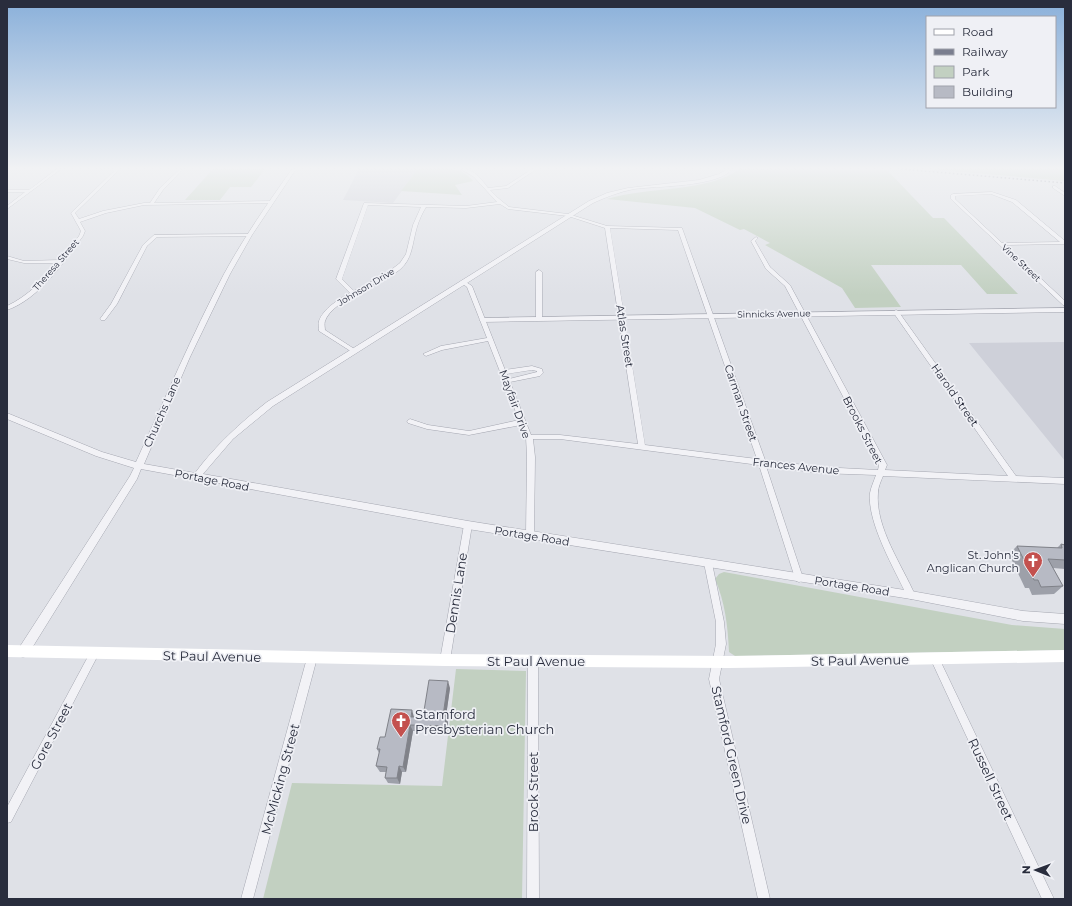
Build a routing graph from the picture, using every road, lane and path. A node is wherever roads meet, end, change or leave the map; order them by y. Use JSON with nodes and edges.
{"nodes":[{"id":1,"x":73,"y":211,"type":"edge"},
{"id":2,"x":111,"y":211,"type":"edge"},
{"id":3,"x":265,"y":211,"type":"edge"},
{"id":4,"x":363,"y":211,"type":"edge"},
{"id":5,"x":421,"y":211,"type":"edge"},
{"id":6,"x":535,"y":211,"type":"edge"},
{"id":7,"x":575,"y":211,"type":"edge"},
{"id":8,"x":966,"y":211,"type":"edge"},
{"id":9,"x":1026,"y":211,"type":"edge"},
{"id":10,"x":568,"y":215,"type":"junction"},
{"id":11,"x":77,"y":221,"type":"junction"},
{"id":12,"x":607,"y":227,"type":"junction"},
{"id":13,"x":249,"y":235,"type":"junction"},
{"id":14,"x":756,"y":238,"type":"dead end"},
{"id":15,"x":1065,"y":243,"type":"edge"},
{"id":16,"x":1001,"y":244,"type":"junction"},
{"id":17,"x":7,"y":257,"type":"edge"},
{"id":18,"x":61,"y":261,"type":"junction"},
{"id":19,"x":539,"y":272,"type":"dead end"},
{"id":20,"x":463,"y":282,"type":"junction"},
{"id":21,"x":354,"y":294,"type":"junction"},
{"id":22,"x":1065,"y":304,"type":"edge"},
{"id":23,"x":7,"y":308,"type":"edge"},
{"id":24,"x":1065,"y":310,"type":"edge"},
{"id":25,"x":896,"y":312,"type":"junction"},
{"id":26,"x":802,"y":314,"type":"junction"},
{"id":27,"x":711,"y":315,"type":"junction"},
{"id":28,"x":622,"y":316,"type":"junction"},
{"id":29,"x":539,"y":318,"type":"junction"},
{"id":30,"x":103,"y":319,"type":"dead end"},
{"id":31,"x":482,"y":320,"type":"junction"},
{"id":32,"x":490,"y":339,"type":"junction"},
{"id":33,"x":354,"y":351,"type":"junction"},
{"id":34,"x":426,"y":354,"type":"dead end"},
{"id":35,"x":504,"y":372,"type":"junction"},
{"id":36,"x":507,"y":381,"type":"junction"},
{"id":37,"x":7,"y":416,"type":"edge"},
{"id":38,"x":410,"y":421,"type":"dead end"},
{"id":39,"x":523,"y":422,"type":"junction"},
{"id":40,"x":529,"y":437,"type":"junction"},
{"id":41,"x":642,"y":446,"type":"junction"},
{"id":42,"x":762,"y":463,"type":"junction"},
{"id":43,"x":139,"y":466,"type":"junction"},
{"id":44,"x":881,"y":474,"type":"junction"},
{"id":45,"x":196,"y":477,"type":"junction"},
{"id":46,"x":1014,"y":479,"type":"junction"},
{"id":47,"x":1065,"y":481,"type":"edge"},
{"id":48,"x":468,"y":525,"type":"junction"},
{"id":49,"x":530,"y":535,"type":"junction"},
{"id":50,"x":708,"y":564,"type":"junction"},
{"id":51,"x":799,"y":578,"type":"junction"},
{"id":52,"x":911,"y":596,"type":"junction"},
{"id":53,"x":1065,"y":619,"type":"edge"},
{"id":54,"x":7,"y":651,"type":"edge"},
{"id":55,"x":23,"y":652,"type":"junction"},
{"id":56,"x":94,"y":654,"type":"junction"},
{"id":57,"x":1065,"y":656,"type":"edge"},
{"id":58,"x":312,"y":658,"type":"junction"},
{"id":59,"x":935,"y":659,"type":"junction"},
{"id":60,"x":445,"y":660,"type":"junction"},
{"id":61,"x":534,"y":661,"type":"junction"},
{"id":62,"x":717,"y":662,"type":"junction"},
{"id":63,"x":7,"y":818,"type":"edge"},
{"id":64,"x":247,"y":899,"type":"edge"},
{"id":65,"x":533,"y":899,"type":"edge"},
{"id":66,"x":764,"y":899,"type":"edge"},
{"id":67,"x":1048,"y":899,"type":"edge"}],
"edges":[{"from":1,"to":11,"type":"street","name":"Theresa Street"},
{"from":2,"to":11,"type":"street"},
{"from":3,"to":13,"type":"street","name":"Churchs Lane"},
{"from":4,"to":21,"type":"street"},
{"from":5,"to":21,"type":"street","name":"Johnson Drive"},
{"from":6,"to":10,"type":"street"},
{"from":7,"to":10,"type":"street"},
{"from":8,"to":16,"type":"street","name":"Vine Street"},
{"from":9,"to":15,"type":"street","name":"Vine Street"},
{"from":10,"to":12,"type":"street"},
{"from":10,"to":20,"type":"street"},
{"from":11,"to":18,"type":"street","name":"Theresa Street"},
{"from":12,"to":27,"type":"street","name":"Carman Street"},
{"from":12,"to":28,"type":"street","name":"Atlas Street"},
{"from":13,"to":30,"type":"street"},
{"from":13,"to":43,"type":"street","name":"Churchs Lane"},
{"from":14,"to":26,"type":"street","name":"Brooks Street"},
{"from":15,"to":16,"type":"street"},
{"from":16,"to":22,"type":"street","name":"Vine Street"},
{"from":17,"to":18,"type":"street"},
{"from":18,"to":23,"type":"street","name":"Theresa Street"},
{"from":19,"to":29,"type":"street"},
{"from":20,"to":31,"type":"street","name":"Mayfair Drive"},
{"from":20,"to":33,"type":"street"},
{"from":21,"to":33,"type":"street","name":"Johnson Drive"},
{"from":24,"to":25,"type":"street","name":"Sinnicks Avenue"},
{"from":25,"to":26,"type":"street","name":"Sinnicks Avenue"},
{"from":25,"to":46,"type":"street","name":"Harold Street"},
{"from":26,"to":27,"type":"street","name":"Sinnicks Avenue"},
{"from":26,"to":44,"type":"street","name":"Brooks Street"},
{"from":27,"to":28,"type":"street","name":"Sinnicks Avenue"},
{"from":27,"to":42,"type":"street","name":"Carman Street"},
{"from":28,"to":29,"type":"street","name":"Sinnicks Avenue"},
{"from":28,"to":41,"type":"street","name":"Atlas Street"},
{"from":29,"to":31,"type":"street","name":"Sinnicks Avenue"},
{"from":31,"to":32,"type":"street","name":"Mayfair Drive"},
{"from":32,"to":34,"type":"street"},
{"from":32,"to":35,"type":"street","name":"Mayfair Drive"},
{"from":33,"to":45,"type":"street"},
{"from":35,"to":36,"type":"street","name":"Mayfair Drive"},
{"from":35,"to":36,"type":"street"},
{"from":36,"to":39,"type":"street","name":"Mayfair Drive"},
{"from":37,"to":43,"type":"street","name":"Portage Road"},
{"from":38,"to":39,"type":"street"},
{"from":39,"to":40,"type":"street","name":"Mayfair Drive"},
{"from":40,"to":41,"type":"street","name":"Frances Avenue"},
{"from":40,"to":49,"type":"street","name":"Mayfair Drive"},
{"from":41,"to":42,"type":"street","name":"Frances Avenue"},
{"from":42,"to":44,"type":"street","name":"Frances Avenue"},
{"from":42,"to":51,"type":"street","name":"Carman Street"},
{"from":43,"to":45,"type":"street","name":"Portage Road"},
{"from":43,"to":55,"type":"street","name":"Churchs Lane"},
{"from":44,"to":46,"type":"street","name":"Frances Avenue"},
{"from":44,"to":52,"type":"street","name":"Brooks Street"},
{"from":45,"to":48,"type":"street","name":"Portage Road"},
{"from":46,"to":47,"type":"street","name":"Frances Avenue"},
{"from":48,"to":49,"type":"street","name":"Portage Road"},
{"from":48,"to":60,"type":"street","name":"Dennis Lane"},
{"from":49,"to":50,"type":"street","name":"Portage Road"},
{"from":50,"to":51,"type":"street","name":"Portage Road"},
{"from":50,"to":62,"type":"street","name":"Stamford Green Drive"},
{"from":51,"to":52,"type":"street","name":"Portage Road"},
{"from":52,"to":53,"type":"street","name":"Portage Road"},
{"from":54,"to":55,"type":"main road","name":"St Paul Avenue"},
{"from":55,"to":56,"type":"main road","name":"St Paul Avenue"},
{"from":56,"to":58,"type":"main road","name":"St Paul Avenue"},
{"from":56,"to":63,"type":"street","name":"Gore Street"},
{"from":57,"to":59,"type":"main road","name":"St Paul Avenue"},
{"from":58,"to":60,"type":"main road","name":"St Paul Avenue"},
{"from":58,"to":64,"type":"street","name":"McMicking Street"},
{"from":59,"to":62,"type":"main road","name":"St Paul Avenue"},
{"from":59,"to":67,"type":"street","name":"Russell Street"},
{"from":60,"to":61,"type":"main road","name":"St Paul Avenue"},
{"from":61,"to":62,"type":"main road","name":"St Paul Avenue"},
{"from":61,"to":65,"type":"street","name":"Brock Street"},
{"from":62,"to":66,"type":"street","name":"Stamford Green Drive"}]}
